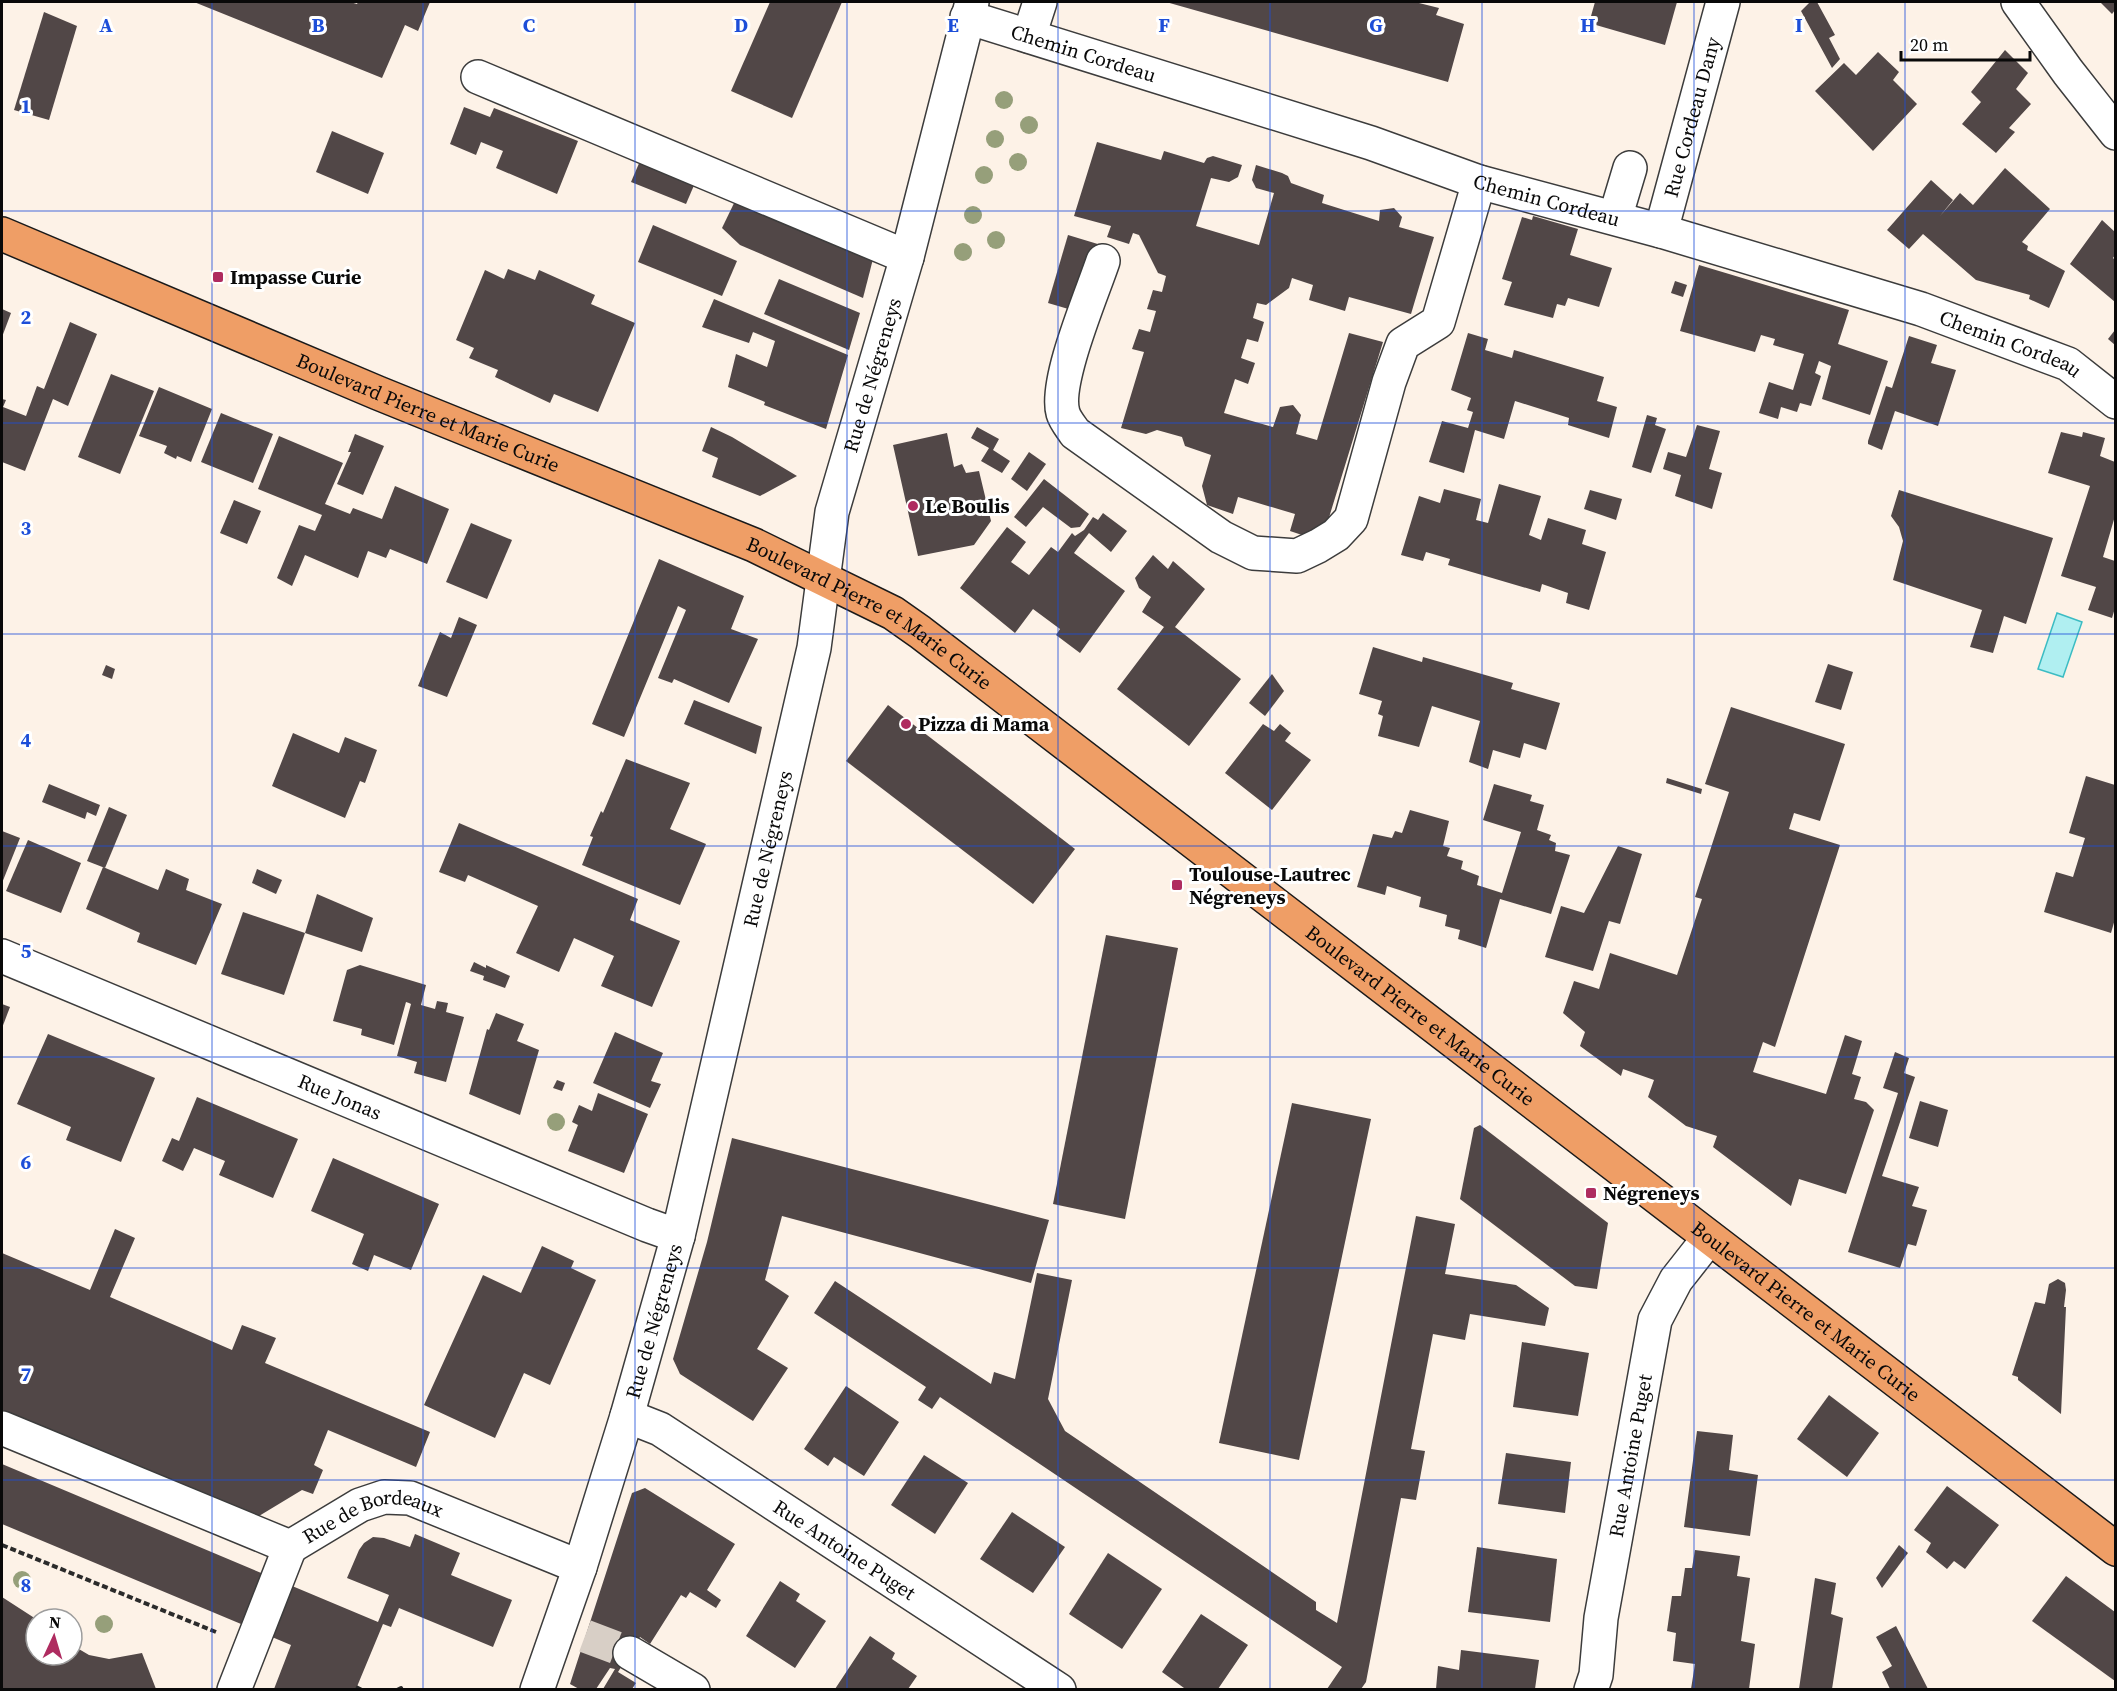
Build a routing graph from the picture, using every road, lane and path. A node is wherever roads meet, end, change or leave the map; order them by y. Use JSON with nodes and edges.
{"nodes":[{"id":1,"x":1040,"y":2,"type":"edge"},
{"id":2,"x":1723,"y":2,"type":"edge"},
{"id":3,"x":2018,"y":2,"type":"edge"},
{"id":4,"x":969,"y":9,"type":"edge"},
{"id":5,"x":1029,"y":36,"type":"junction"},
{"id":6,"x":478,"y":77,"type":"dead end"},
{"id":7,"x":2115,"y":133,"type":"edge"},
{"id":8,"x":1630,"y":168,"type":"dead end"},
{"id":9,"x":1479,"y":182,"type":"junction"},
{"id":10,"x":1614,"y":218,"type":"junction"},
{"id":11,"x":1661,"y":231,"type":"junction"},
{"id":12,"x":2,"y":234,"type":"edge"},
{"id":13,"x":907,"y":256,"type":"junction"},
{"id":14,"x":1104,"y":261,"type":"dead end"},
{"id":15,"x":2115,"y":402,"type":"edge"},
{"id":16,"x":823,"y":579,"type":"junction"},
{"id":17,"x":2,"y":956,"type":"edge"},
{"id":18,"x":678,"y":1236,"type":"junction"},
{"id":19,"x":1709,"y":1238,"type":"junction"},
{"id":20,"x":627,"y":1416,"type":"junction"},
{"id":21,"x":2,"y":1428,"type":"edge"},
{"id":22,"x":2,"y":1545,"type":"edge"},
{"id":23,"x":290,"y":1547,"type":"junction"},
{"id":24,"x":2115,"y":1549,"type":"edge"},
{"id":25,"x":580,"y":1567,"type":"junction"},
{"id":26,"x":251,"y":1646,"type":"junction"},
{"id":27,"x":630,"y":1653,"type":"tunnel mouth"},
{"id":28,"x":234,"y":1689,"type":"edge"},
{"id":29,"x":397,"y":1689,"type":"edge"},
{"id":30,"x":402,"y":1689,"type":"edge"},
{"id":31,"x":537,"y":1689,"type":"edge"},
{"id":32,"x":693,"y":1689,"type":"edge"},
{"id":33,"x":1059,"y":1689,"type":"edge"},
{"id":34,"x":1591,"y":1689,"type":"edge"}],
"edges":[{"from":1,"to":5,"type":"street"},
{"from":2,"to":11,"type":"street","name":"Rue Cordeau Dany"},
{"from":3,"to":7,"type":"street"},
{"from":4,"to":5,"type":"street","name":"Chemin Cordeau"},
{"from":4,"to":13,"type":"street","name":"Rue de Négreneys"},
{"from":5,"to":9,"type":"street","name":"Chemin Cordeau"},
{"from":6,"to":13,"type":"street"},
{"from":8,"to":10,"type":"street"},
{"from":9,"to":10,"type":"street","name":"Chemin Cordeau"},
{"from":9,"to":14,"type":"street"},
{"from":10,"to":11,"type":"street","name":"Chemin Cordeau"},
{"from":11,"to":15,"type":"street","name":"Chemin Cordeau"},
{"from":12,"to":16,"type":"main road","name":"Boulevard Pierre et Marie Curie"},
{"from":13,"to":16,"type":"street","name":"Rue de Négreneys"},
{"from":16,"to":18,"type":"street","name":"Rue de Négreneys"},
{"from":16,"to":19,"type":"main road","name":"Boulevard Pierre et Marie Curie"},
{"from":17,"to":18,"type":"street","name":"Rue Jonas"},
{"from":18,"to":20,"type":"street","name":"Rue de Négreneys"},
{"from":19,"to":24,"type":"main road","name":"Boulevard Pierre et Marie Curie"},
{"from":19,"to":34,"type":"street","name":"Rue Antoine Puget"},
{"from":20,"to":25,"type":"street","name":"Rue de Négreneys"},
{"from":20,"to":33,"type":"street","name":"Rue Antoine Puget"},
{"from":21,"to":23,"type":"street","name":"Rue de Bordeaux"},
{"from":22,"to":26,"type":"path"},
{"from":23,"to":25,"type":"street","name":"Rue de Bordeaux"},
{"from":23,"to":26,"type":"street"},
{"from":25,"to":31,"type":"street","name":"Rue de Négreneys"},
{"from":26,"to":28,"type":"street"},
{"from":27,"to":32,"type":"street"},
{"from":29,"to":30,"type":"path"}]}
